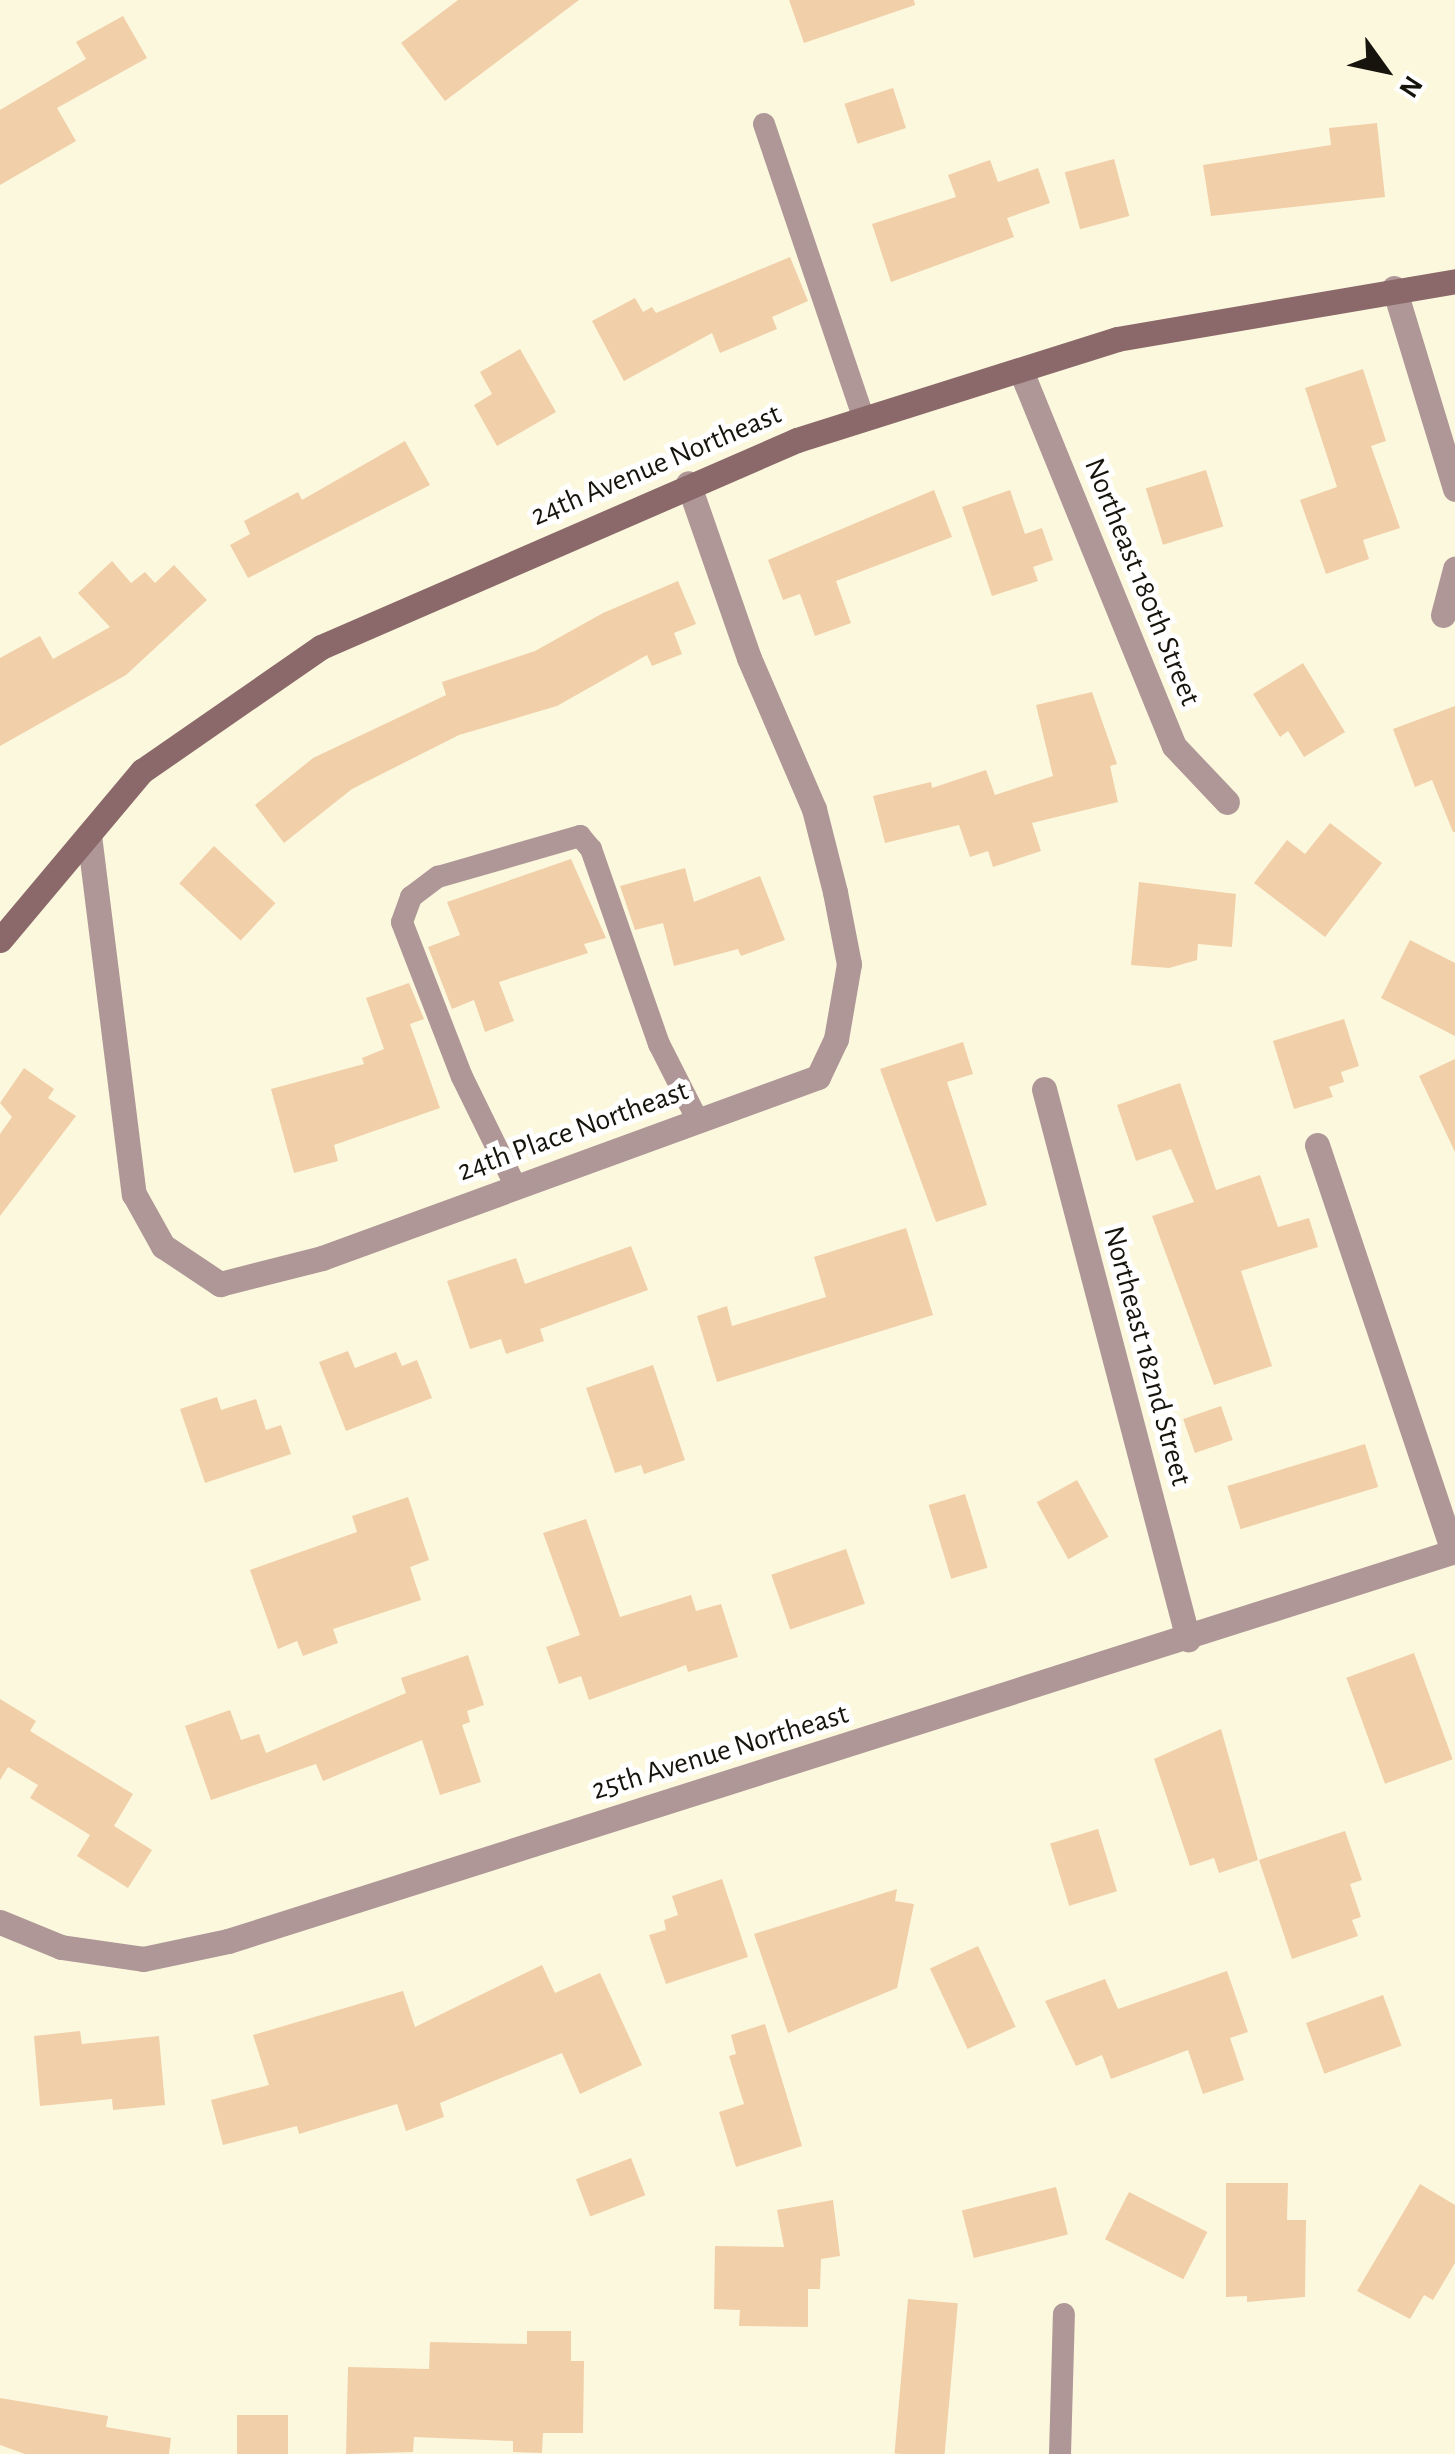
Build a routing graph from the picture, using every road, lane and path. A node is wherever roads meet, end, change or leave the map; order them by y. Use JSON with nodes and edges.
{"nodes":[{"id":1,"x":764,"y":124,"type":"dead end"},
{"id":2,"x":1455,"y":280,"type":"edge"},
{"id":3,"x":1394,"y":288,"type":"junction"},
{"id":4,"x":1021,"y":371,"type":"junction"},
{"id":5,"x":864,"y":420,"type":"junction"},
{"id":6,"x":688,"y":483,"type":"junction"},
{"id":7,"x":1455,"y":489,"type":"edge"},
{"id":8,"x":1455,"y":569,"type":"edge"},
{"id":9,"x":1443,"y":615,"type":"dead end"},
{"id":10,"x":1227,"y":802,"type":"dead end"},
{"id":11,"x":88,"y":835,"type":"junction"},
{"id":12,"x":0,"y":940,"type":"edge"},
{"id":13,"x":1044,"y":1089,"type":"dead end"},
{"id":14,"x":698,"y":1121,"type":"junction"},
{"id":15,"x":1317,"y":1145,"type":"dead end"},
{"id":16,"x":516,"y":1187,"type":"junction"},
{"id":17,"x":1454,"y":1551,"type":"edge"},
{"id":18,"x":1188,"y":1639,"type":"junction"},
{"id":19,"x":0,"y":1922,"type":"edge"},
{"id":20,"x":1064,"y":2314,"type":"dead end"},
{"id":21,"x":1060,"y":2454,"type":"edge"}],
"edges":[{"from":1,"to":5,"type":"lane"},
{"from":2,"to":3,"type":"main road","name":"24th Avenue Northeast"},
{"from":3,"to":4,"type":"main road","name":"24th Avenue Northeast"},
{"from":3,"to":7,"type":"street"},
{"from":4,"to":5,"type":"main road","name":"24th Avenue Northeast"},
{"from":4,"to":10,"type":"street","name":"Northeast 180th Street"},
{"from":5,"to":6,"type":"main road","name":"24th Avenue Northeast"},
{"from":6,"to":11,"type":"main road","name":"24th Avenue Northeast"},
{"from":6,"to":14,"type":"street","name":"24th Place Northeast"},
{"from":8,"to":9,"type":"street"},
{"from":11,"to":12,"type":"main road","name":"24th Avenue Northeast"},
{"from":11,"to":16,"type":"street","name":"24th Place Northeast"},
{"from":13,"to":18,"type":"street","name":"Northeast 182nd Street"},
{"from":14,"to":16,"type":"street","name":"24th Place Northeast"},
{"from":14,"to":16,"type":"lane"},
{"from":15,"to":17,"type":"street"},
{"from":17,"to":18,"type":"street","name":"25th Avenue Northeast"},
{"from":18,"to":19,"type":"street","name":"25th Avenue Northeast"},
{"from":20,"to":21,"type":"lane"}]}
